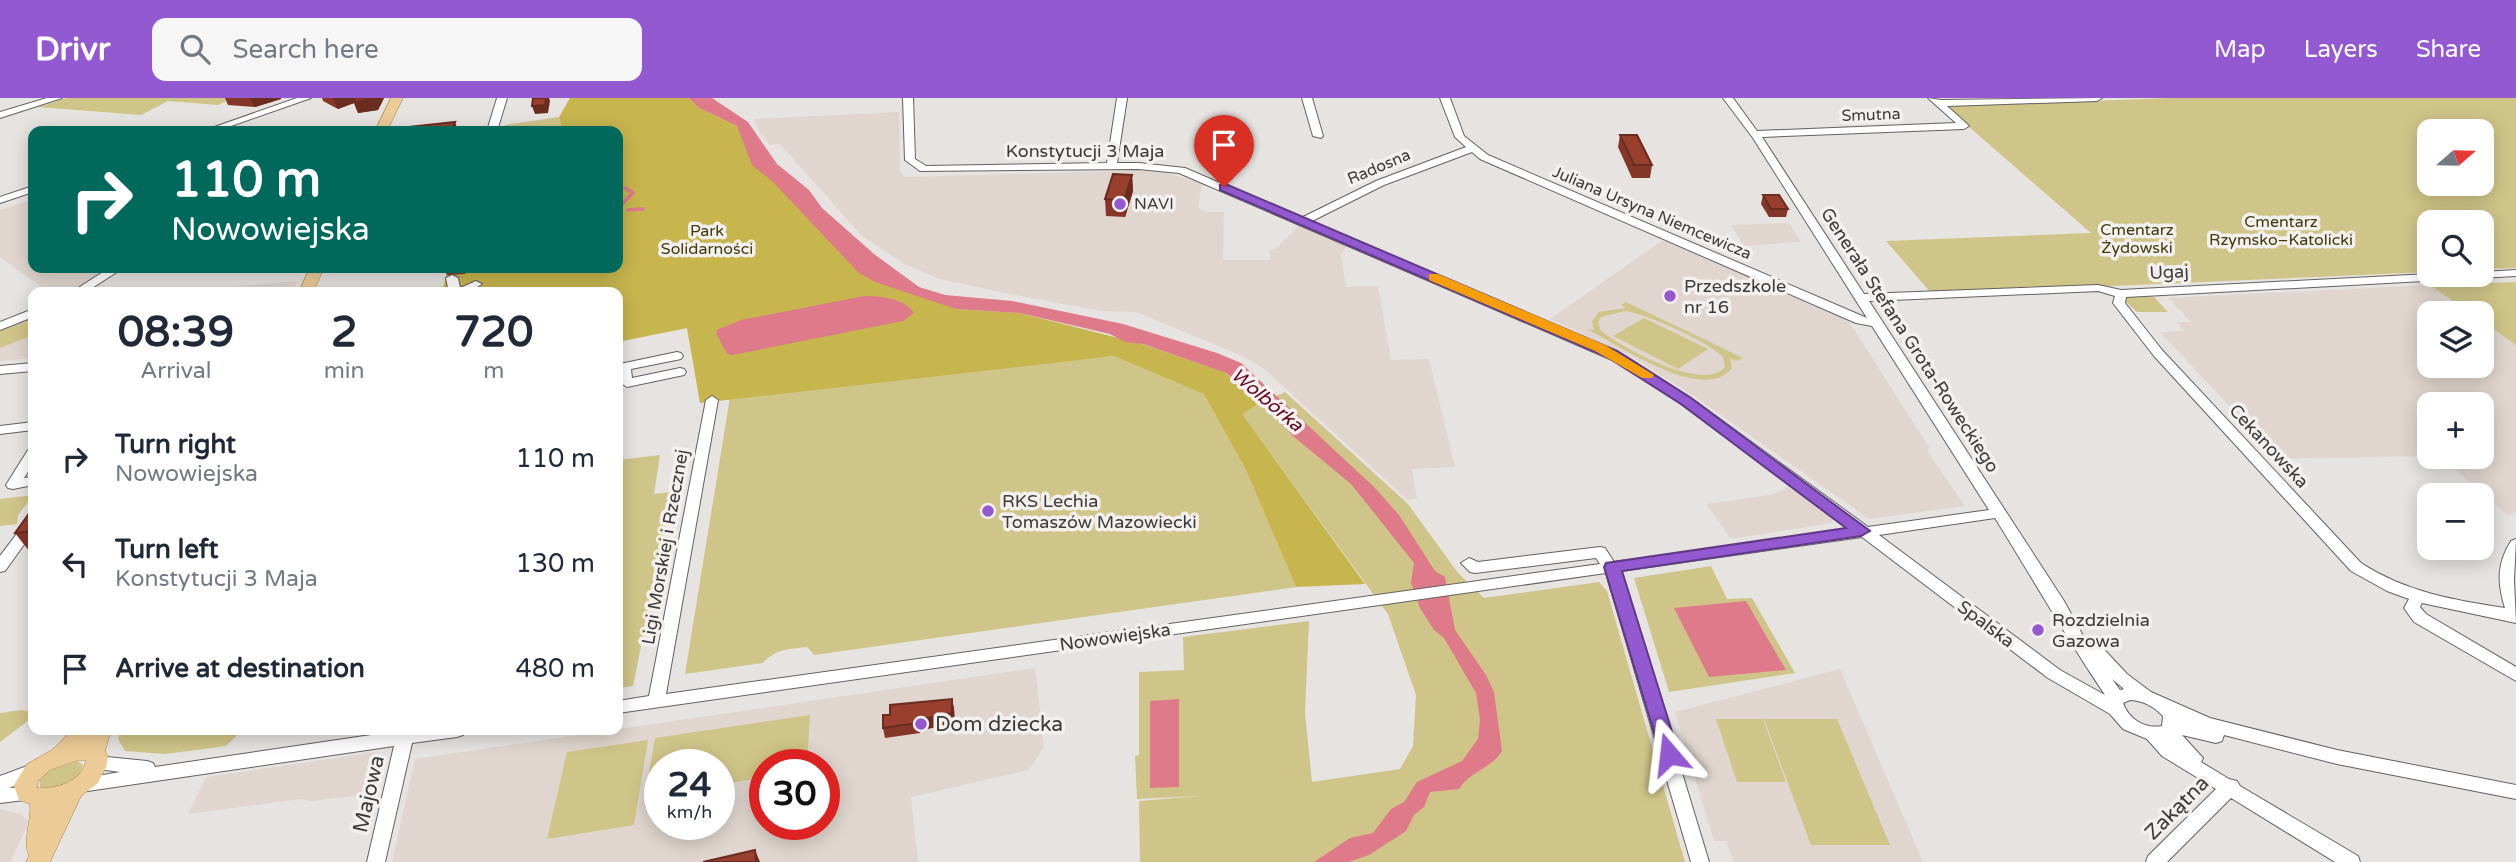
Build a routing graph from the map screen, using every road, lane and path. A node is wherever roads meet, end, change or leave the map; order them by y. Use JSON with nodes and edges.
{"nodes":[{"id":1,"x":306,"y":98,"type":"edge"},
{"id":2,"x":397,"y":98,"type":"edge"},
{"id":3,"x":502,"y":98,"type":"edge"},
{"id":4,"x":908,"y":98,"type":"edge"},
{"id":5,"x":1122,"y":98,"type":"edge"},
{"id":6,"x":1307,"y":98,"type":"edge"},
{"id":7,"x":1446,"y":98,"type":"edge"},
{"id":8,"x":1728,"y":98,"type":"edge"},
{"id":9,"x":2096,"y":98,"type":"edge"},
{"id":10,"x":52,"y":99,"type":"edge"},
{"id":11,"x":1936,"y":101,"type":"edge"},
{"id":12,"x":0,"y":115,"type":"edge"},
{"id":13,"x":198,"y":123,"type":"dead end"},
{"id":14,"x":204,"y":126,"type":"edge"},
{"id":15,"x":223,"y":126,"type":"edge"},
{"id":16,"x":383,"y":126,"type":"edge"},
{"id":17,"x":494,"y":126,"type":"edge"},
{"id":18,"x":1755,"y":134,"type":"junction"},
{"id":19,"x":1318,"y":136,"type":"dead end"},
{"id":20,"x":1471,"y":149,"type":"junction"},
{"id":21,"x":1112,"y":166,"type":"junction"},
{"id":22,"x":28,"y":191,"type":"edge"},
{"id":23,"x":1,"y":199,"type":"edge"},
{"id":24,"x":1303,"y":221,"type":"junction"},
{"id":25,"x":109,"y":273,"type":"edge"},
{"id":26,"x":2516,"y":273,"type":"edge"},
{"id":27,"x":2494,"y":274,"type":"edge"},
{"id":28,"x":452,"y":278,"type":"dead end"},
{"id":29,"x":2417,"y":278,"type":"edge"},
{"id":30,"x":475,"y":284,"type":"dead end"},
{"id":31,"x":86,"y":287,"type":"edge"},
{"id":32,"x":456,"y":287,"type":"edge"},
{"id":33,"x":469,"y":287,"type":"edge"},
{"id":34,"x":2121,"y":294,"type":"junction"},
{"id":35,"x":1860,"y":298,"type":"junction"},
{"id":36,"x":28,"y":315,"type":"edge"},
{"id":37,"x":1876,"y":323,"type":"junction"},
{"id":38,"x":0,"y":326,"type":"edge"},
{"id":39,"x":677,"y":356,"type":"dead end"},
{"id":40,"x":28,"y":367,"type":"edge"},
{"id":41,"x":0,"y":370,"type":"edge"},
{"id":42,"x":680,"y":372,"type":"dead end"},
{"id":43,"x":712,"y":400,"type":"dead end"},
{"id":44,"x":28,"y":427,"type":"edge"},
{"id":45,"x":0,"y":430,"type":"edge"},
{"id":46,"x":28,"y":461,"type":"edge"},
{"id":47,"x":28,"y":482,"type":"edge"},
{"id":48,"x":1999,"y":513,"type":"junction"},
{"id":49,"x":28,"y":529,"type":"edge"},
{"id":50,"x":1861,"y":531,"type":"junction"},
{"id":51,"x":2516,"y":544,"type":"edge"},
{"id":52,"x":1469,"y":563,"type":"dead end"},
{"id":53,"x":0,"y":567,"type":"edge"},
{"id":54,"x":1612,"y":567,"type":"junction"},
{"id":55,"x":2417,"y":598,"type":"junction"},
{"id":56,"x":2058,"y":605,"type":"junction"},
{"id":57,"x":2515,"y":616,"type":"edge"},
{"id":58,"x":2516,"y":675,"type":"edge"},
{"id":59,"x":656,"y":702,"type":"junction"},
{"id":60,"x":2157,"y":702,"type":"junction"},
{"id":61,"x":2117,"y":704,"type":"junction"},
{"id":62,"x":623,"y":706,"type":"edge"},
{"id":63,"x":2172,"y":727,"type":"junction"},
{"id":64,"x":2152,"y":733,"type":"junction"},
{"id":65,"x":81,"y":735,"type":"edge"},
{"id":66,"x":99,"y":735,"type":"edge"},
{"id":67,"x":420,"y":735,"type":"edge"},
{"id":68,"x":405,"y":737,"type":"junction"},
{"id":69,"x":60,"y":755,"type":"junction"},
{"id":70,"x":2330,"y":756,"type":"junction"},
{"id":71,"x":95,"y":758,"type":"junction"},
{"id":72,"x":36,"y":769,"type":"junction"},
{"id":73,"x":173,"y":770,"type":"junction"},
{"id":74,"x":0,"y":784,"type":"edge"},
{"id":75,"x":2231,"y":786,"type":"junction"},
{"id":76,"x":76,"y":788,"type":"junction"},
{"id":77,"x":2516,"y":792,"type":"edge"},
{"id":78,"x":0,"y":796,"type":"edge"},
{"id":79,"x":33,"y":796,"type":"junction"},
{"id":80,"x":36,"y":862,"type":"edge"},
{"id":81,"x":376,"y":862,"type":"edge"},
{"id":82,"x":1700,"y":862,"type":"edge"},
{"id":83,"x":2155,"y":862,"type":"edge"},
{"id":84,"x":2351,"y":862,"type":"edge"}],
"edges":[{"from":1,"to":15,"type":"street"},
{"from":2,"to":16,"type":"main road"},
{"from":3,"to":17,"type":"street"},
{"from":4,"to":21,"type":"street","name":"Konstytucji 3 Maja"},
{"from":5,"to":21,"type":"street"},
{"from":6,"to":19,"type":"street"},
{"from":7,"to":20,"type":"street"},
{"from":8,"to":18,"type":"street","name":"Generała Stefana Grota-Roweckiego"},
{"from":9,"to":11,"type":"street","name":"Smutna"},
{"from":10,"to":12,"type":"street"},
{"from":11,"to":18,"type":"street","name":"Smutna"},
{"from":13,"to":14,"type":"street"},
{"from":18,"to":35,"type":"street","name":"Generała Stefana Grota-Roweckiego"},
{"from":20,"to":24,"type":"street","name":"Radosna"},
{"from":20,"to":37,"type":"street","name":"Juliana Ursyna Niemcewicza"},
{"from":21,"to":24,"type":"street","name":"Konstytucji 3 Maja"},
{"from":22,"to":23,"type":"street"},
{"from":24,"to":50,"type":"street","name":"Konstytucji 3 Maja"},
{"from":25,"to":31,"type":"street"},
{"from":26,"to":27,"type":"street","name":"Ugaj"},
{"from":28,"to":32,"type":"street"},
{"from":29,"to":34,"type":"street","name":"Ugaj"},
{"from":30,"to":33,"type":"street"},
{"from":34,"to":35,"type":"street","name":"Ugaj"},
{"from":34,"to":55,"type":"street","name":"Cekanowska"},
{"from":35,"to":37,"type":"street","name":"Generała Stefana Grota-Roweckiego"},
{"from":36,"to":38,"type":"street"},
{"from":37,"to":48,"type":"street","name":"Generała Stefana Grota-Roweckiego"},
{"from":39,"to":42,"type":"street"},
{"from":40,"to":41,"type":"street"},
{"from":43,"to":59,"type":"street","name":"Ligi Morskiej i Rzecznej"},
{"from":44,"to":45,"type":"street"},
{"from":46,"to":47,"type":"street"},
{"from":48,"to":50,"type":"street","name":"Nowowiejska"},
{"from":48,"to":56,"type":"street","name":"Generała Stefana Grota-Roweckiego"},
{"from":49,"to":53,"type":"street"},
{"from":50,"to":54,"type":"street","name":"Nowowiejska"},
{"from":50,"to":61,"type":"street","name":"Spalska"},
{"from":51,"to":57,"type":"street"},
{"from":52,"to":54,"type":"street"},
{"from":54,"to":59,"type":"street","name":"Nowowiejska"},
{"from":54,"to":82,"type":"street"},
{"from":55,"to":57,"type":"street","name":"Cekanowska"},
{"from":55,"to":58,"type":"street"},
{"from":56,"to":60,"type":"street","name":"Generała Stefana Grota-Roweckiego"},
{"from":56,"to":61,"type":"street","name":"Generała Stefana Grota-Roweckiego"},
{"from":59,"to":62,"type":"street","name":"Nowowiejska"},
{"from":60,"to":61,"type":"street"},
{"from":60,"to":63,"type":"street"},
{"from":60,"to":70,"type":"street"},
{"from":61,"to":64,"type":"street"},
{"from":63,"to":64,"type":"street"},
{"from":63,"to":70,"type":"street"},
{"from":63,"to":75,"type":"street"},
{"from":64,"to":75,"type":"street"},
{"from":65,"to":69,"type":"main road"},
{"from":66,"to":71,"type":"main road"},
{"from":67,"to":68,"type":"street"},
{"from":68,"to":73,"type":"street"},
{"from":68,"to":81,"type":"street","name":"Majowa"},
{"from":69,"to":71,"type":"main road"},
{"from":69,"to":72,"type":"main road"},
{"from":70,"to":77,"type":"street"},
{"from":71,"to":73,"type":"street"},
{"from":71,"to":76,"type":"main road"},
{"from":72,"to":74,"type":"street"},
{"from":72,"to":79,"type":"main road"},
{"from":73,"to":76,"type":"street"},
{"from":75,"to":83,"type":"street","name":"Zakątna"},
{"from":75,"to":84,"type":"street"},
{"from":76,"to":79,"type":"main road"},
{"from":76,"to":80,"type":"main road"},
{"from":78,"to":79,"type":"street"},
{"from":79,"to":80,"type":"main road"}]}
